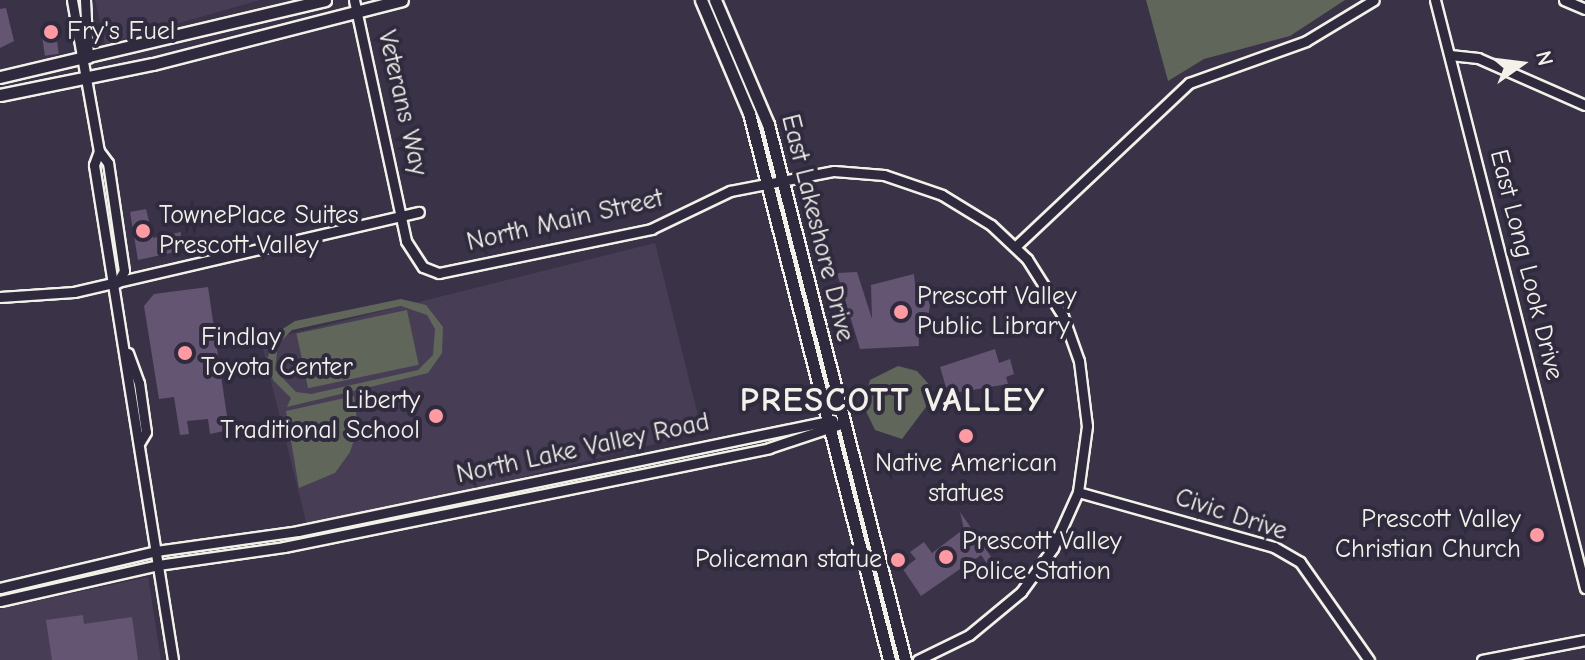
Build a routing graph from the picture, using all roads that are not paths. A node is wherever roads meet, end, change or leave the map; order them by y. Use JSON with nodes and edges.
{"nodes":[{"id":1,"x":72,"y":0,"type":"edge"},
{"id":2,"x":85,"y":0,"type":"edge"},
{"id":3,"x":325,"y":0,"type":"edge"},
{"id":4,"x":402,"y":0,"type":"edge"},
{"id":5,"x":701,"y":0,"type":"edge"},
{"id":6,"x":715,"y":0,"type":"edge"},
{"id":7,"x":1374,"y":0,"type":"edge"},
{"id":8,"x":1435,"y":0,"type":"edge"},
{"id":9,"x":1564,"y":0,"type":"edge"},
{"id":10,"x":356,"y":5,"type":"edge"},
{"id":11,"x":1585,"y":9,"type":"edge"},
{"id":12,"x":731,"y":44,"type":"junction"},
{"id":13,"x":1450,"y":55,"type":"junction"},
{"id":14,"x":87,"y":61,"type":"junction"},
{"id":15,"x":0,"y":77,"type":"edge"},
{"id":16,"x":89,"y":78,"type":"junction"},
{"id":17,"x":0,"y":95,"type":"edge"},
{"id":18,"x":1585,"y":105,"type":"edge"},
{"id":19,"x":781,"y":178,"type":"junction"},
{"id":20,"x":768,"y":182,"type":"junction"},
{"id":21,"x":419,"y":212,"type":"dead end"},
{"id":22,"x":401,"y":216,"type":"junction"},
{"id":23,"x":1015,"y":247,"type":"junction"},
{"id":24,"x":117,"y":283,"type":"junction"},
{"id":25,"x":0,"y":297,"type":"edge"},
{"id":26,"x":844,"y":423,"type":"junction"},
{"id":27,"x":829,"y":425,"type":"junction"},
{"id":28,"x":1078,"y":492,"type":"junction"},
{"id":29,"x":156,"y":551,"type":"junction"},
{"id":30,"x":158,"y":565,"type":"junction"},
{"id":31,"x":1584,"y":582,"type":"edge"},
{"id":32,"x":0,"y":588,"type":"edge"},
{"id":33,"x":0,"y":601,"type":"edge"},
{"id":34,"x":1585,"y":640,"type":"edge"},
{"id":35,"x":173,"y":660,"type":"edge"},
{"id":36,"x":889,"y":660,"type":"edge"},
{"id":37,"x":905,"y":660,"type":"edge"},
{"id":38,"x":918,"y":660,"type":"edge"},
{"id":39,"x":1369,"y":660,"type":"edge"},
{"id":40,"x":1482,"y":660,"type":"edge"}],
"edges":[{"from":1,"to":14,"type":"street"},
{"from":2,"to":14,"type":"street"},
{"from":3,"to":14,"type":"main road"},
{"from":4,"to":10,"type":"main road"},
{"from":5,"to":12,"type":"main road","name":"East Lakeshore Drive"},
{"from":6,"to":12,"type":"main road","name":"East Lakeshore Drive"},
{"from":7,"to":23,"type":"street"},
{"from":8,"to":13,"type":"street","name":"East Long Look Drive"},
{"from":9,"to":11,"type":"street"},
{"from":10,"to":16,"type":"main road"},
{"from":10,"to":22,"type":"street","name":"Veterans Way"},
{"from":12,"to":19,"type":"main road","name":"East Lakeshore Drive"},
{"from":12,"to":20,"type":"main road","name":"East Lakeshore Drive"},
{"from":13,"to":18,"type":"street"},
{"from":13,"to":31,"type":"street","name":"East Long Look Drive"},
{"from":14,"to":15,"type":"main road"},
{"from":14,"to":16,"type":"street"},
{"from":16,"to":17,"type":"main road"},
{"from":16,"to":24,"type":"street"},
{"from":19,"to":20,"type":"street","name":"North Main Street"},
{"from":19,"to":23,"type":"street","name":"North Main Street"},
{"from":19,"to":26,"type":"main road","name":"East Lakeshore Drive"},
{"from":20,"to":22,"type":"street","name":"North Main Street"},
{"from":20,"to":27,"type":"main road","name":"East Lakeshore Drive"},
{"from":21,"to":22,"type":"street"},
{"from":22,"to":24,"type":"street"},
{"from":23,"to":28,"type":"street","name":"North Main Street"},
{"from":24,"to":25,"type":"street"},
{"from":24,"to":29,"type":"street"},
{"from":26,"to":27,"type":"street","name":"North Lake Valley Road"},
{"from":26,"to":37,"type":"main road","name":"East Lakeshore Drive"},
{"from":27,"to":29,"type":"street","name":"North Lake Valley Road"},
{"from":27,"to":30,"type":"street","name":"North Lake Valley Road"},
{"from":27,"to":36,"type":"main road","name":"East Lakeshore Drive"},
{"from":28,"to":38,"type":"street","name":"North Main Street"},
{"from":28,"to":39,"type":"street","name":"Civic Drive"},
{"from":29,"to":30,"type":"street"},
{"from":29,"to":32,"type":"street","name":"North Lake Valley Road"},
{"from":30,"to":33,"type":"street","name":"North Lake Valley Road"},
{"from":30,"to":35,"type":"street"},
{"from":34,"to":40,"type":"street"}]}
